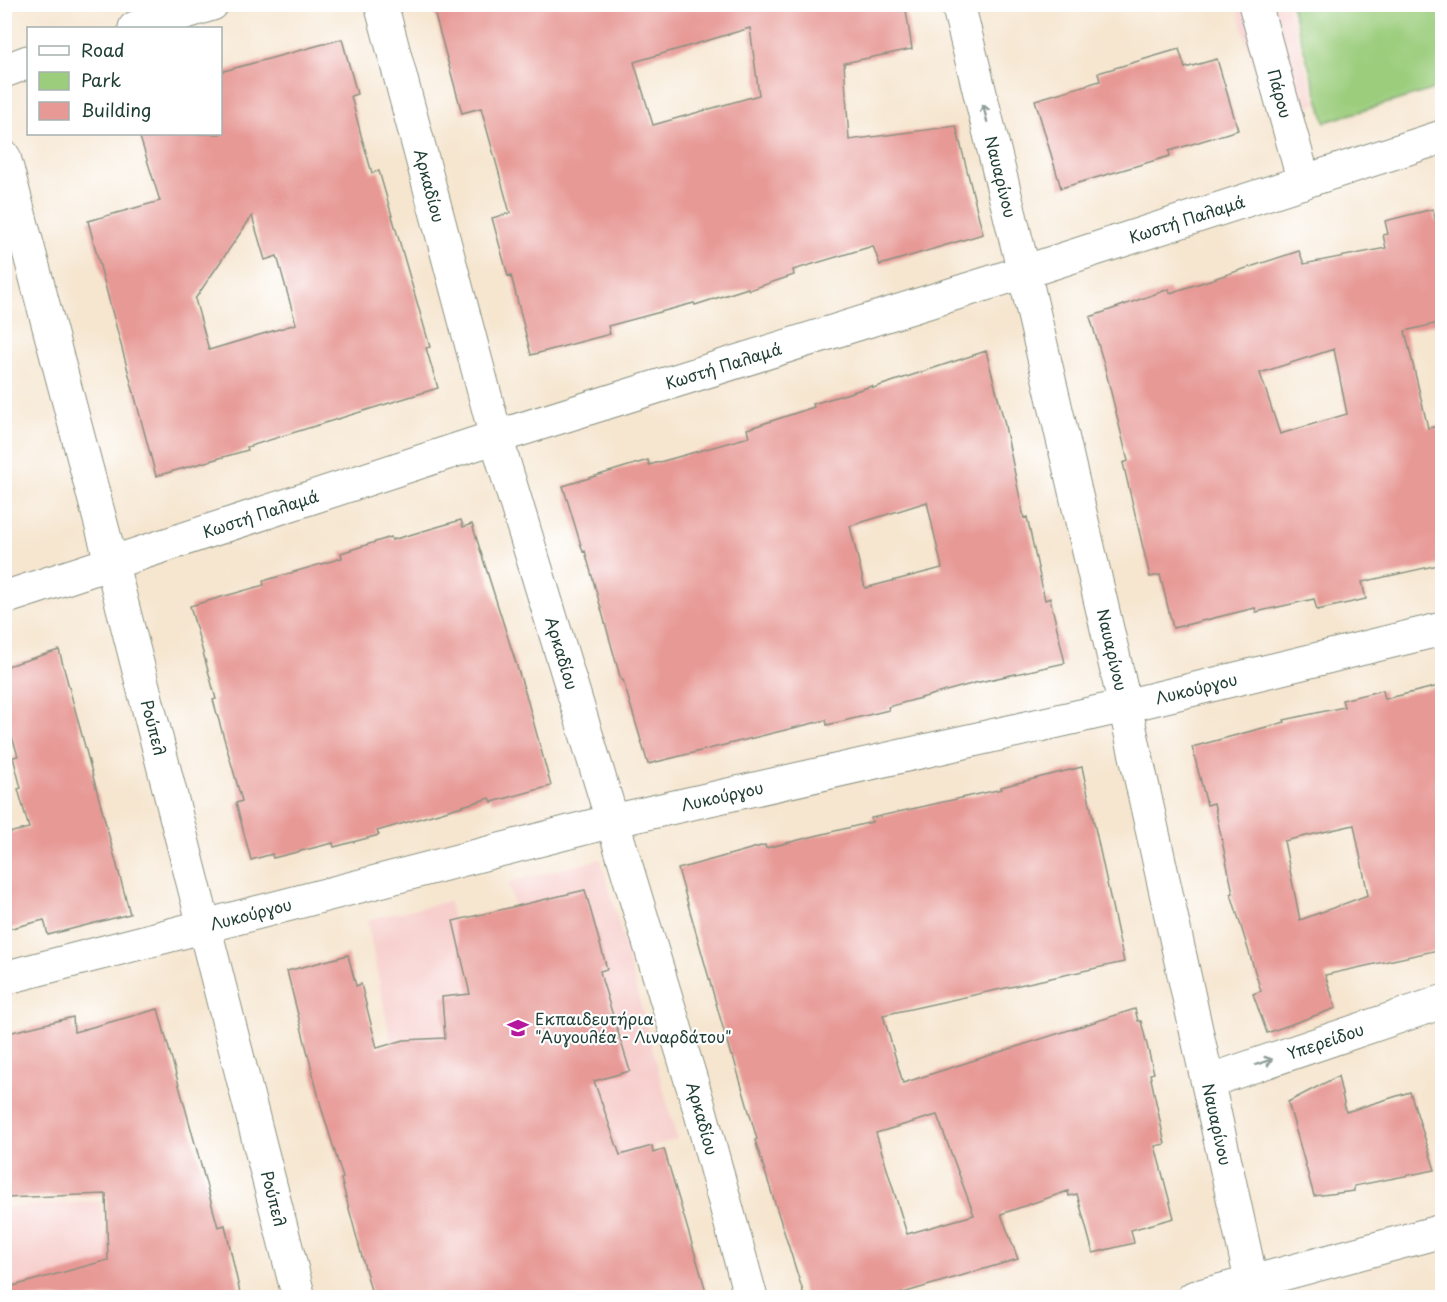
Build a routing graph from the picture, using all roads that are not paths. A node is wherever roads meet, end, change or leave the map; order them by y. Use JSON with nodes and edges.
{"nodes":[{"id":1,"x":212,"y":4,"type":"edge"},
{"id":2,"x":381,"y":4,"type":"edge"},
{"id":3,"x":958,"y":4,"type":"edge"},
{"id":4,"x":1256,"y":4,"type":"edge"},
{"id":5,"x":138,"y":27,"type":"edge"},
{"id":6,"x":27,"y":62,"type":"edge"},
{"id":7,"x":4,"y":71,"type":"edge"},
{"id":8,"x":1443,"y":137,"type":"edge"},
{"id":9,"x":4,"y":157,"type":"edge"},
{"id":10,"x":1304,"y":182,"type":"junction"},
{"id":11,"x":1024,"y":272,"type":"junction"},
{"id":12,"x":496,"y":437,"type":"junction"},
{"id":13,"x":112,"y":565,"type":"junction"},
{"id":14,"x":4,"y":598,"type":"edge"},
{"id":15,"x":1443,"y":629,"type":"edge"},
{"id":16,"x":1125,"y":706,"type":"junction"},
{"id":17,"x":612,"y":821,"type":"junction"},
{"id":18,"x":205,"y":927,"type":"junction"},
{"id":19,"x":4,"y":978,"type":"edge"},
{"id":20,"x":1443,"y":1002,"type":"edge"},
{"id":21,"x":1209,"y":1081,"type":"junction"},
{"id":22,"x":1443,"y":1232,"type":"edge"},
{"id":23,"x":1253,"y":1289,"type":"edge"},
{"id":24,"x":299,"y":1298,"type":"edge"},
{"id":25,"x":751,"y":1298,"type":"edge"},
{"id":26,"x":1193,"y":1298,"type":"edge"}],
"edges":[{"from":1,"to":5,"type":"street"},
{"from":2,"to":12,"type":"street","name":"Αρκαδίου"},
{"from":11,"to":3,"type":"street","name":"Ναυαρίνου","one_way":true},
{"from":4,"to":10,"type":"street","name":"Πάρου"},
{"from":6,"to":7,"type":"street"},
{"from":8,"to":10,"type":"street","name":"Κωστή Παλαμά"},
{"from":9,"to":13,"type":"street","name":"Ρούπελ"},
{"from":10,"to":11,"type":"street","name":"Κωστή Παλαμά"},
{"from":11,"to":12,"type":"street","name":"Κωστή Παλαμά"},
{"from":11,"to":16,"type":"street","name":"Ναυαρίνου"},
{"from":12,"to":13,"type":"street","name":"Κωστή Παλαμά"},
{"from":12,"to":17,"type":"street","name":"Αρκαδίου"},
{"from":13,"to":14,"type":"street","name":"Κωστή Παλαμά"},
{"from":13,"to":18,"type":"street","name":"Ρούπελ"},
{"from":15,"to":16,"type":"street","name":"Λυκούργου"},
{"from":16,"to":17,"type":"street","name":"Λυκούργου"},
{"from":16,"to":21,"type":"street","name":"Ναυαρίνου"},
{"from":17,"to":18,"type":"street","name":"Λυκούργου"},
{"from":17,"to":25,"type":"street","name":"Αρκαδίου"},
{"from":18,"to":19,"type":"street","name":"Λυκούργου"},
{"from":18,"to":24,"type":"street","name":"Ρούπελ"},
{"from":21,"to":20,"type":"street","name":"Υπερείδου","one_way":true},
{"from":21,"to":23,"type":"street","name":"Ναυαρίνου"},
{"from":22,"to":23,"type":"street"},
{"from":23,"to":26,"type":"street"}]}
